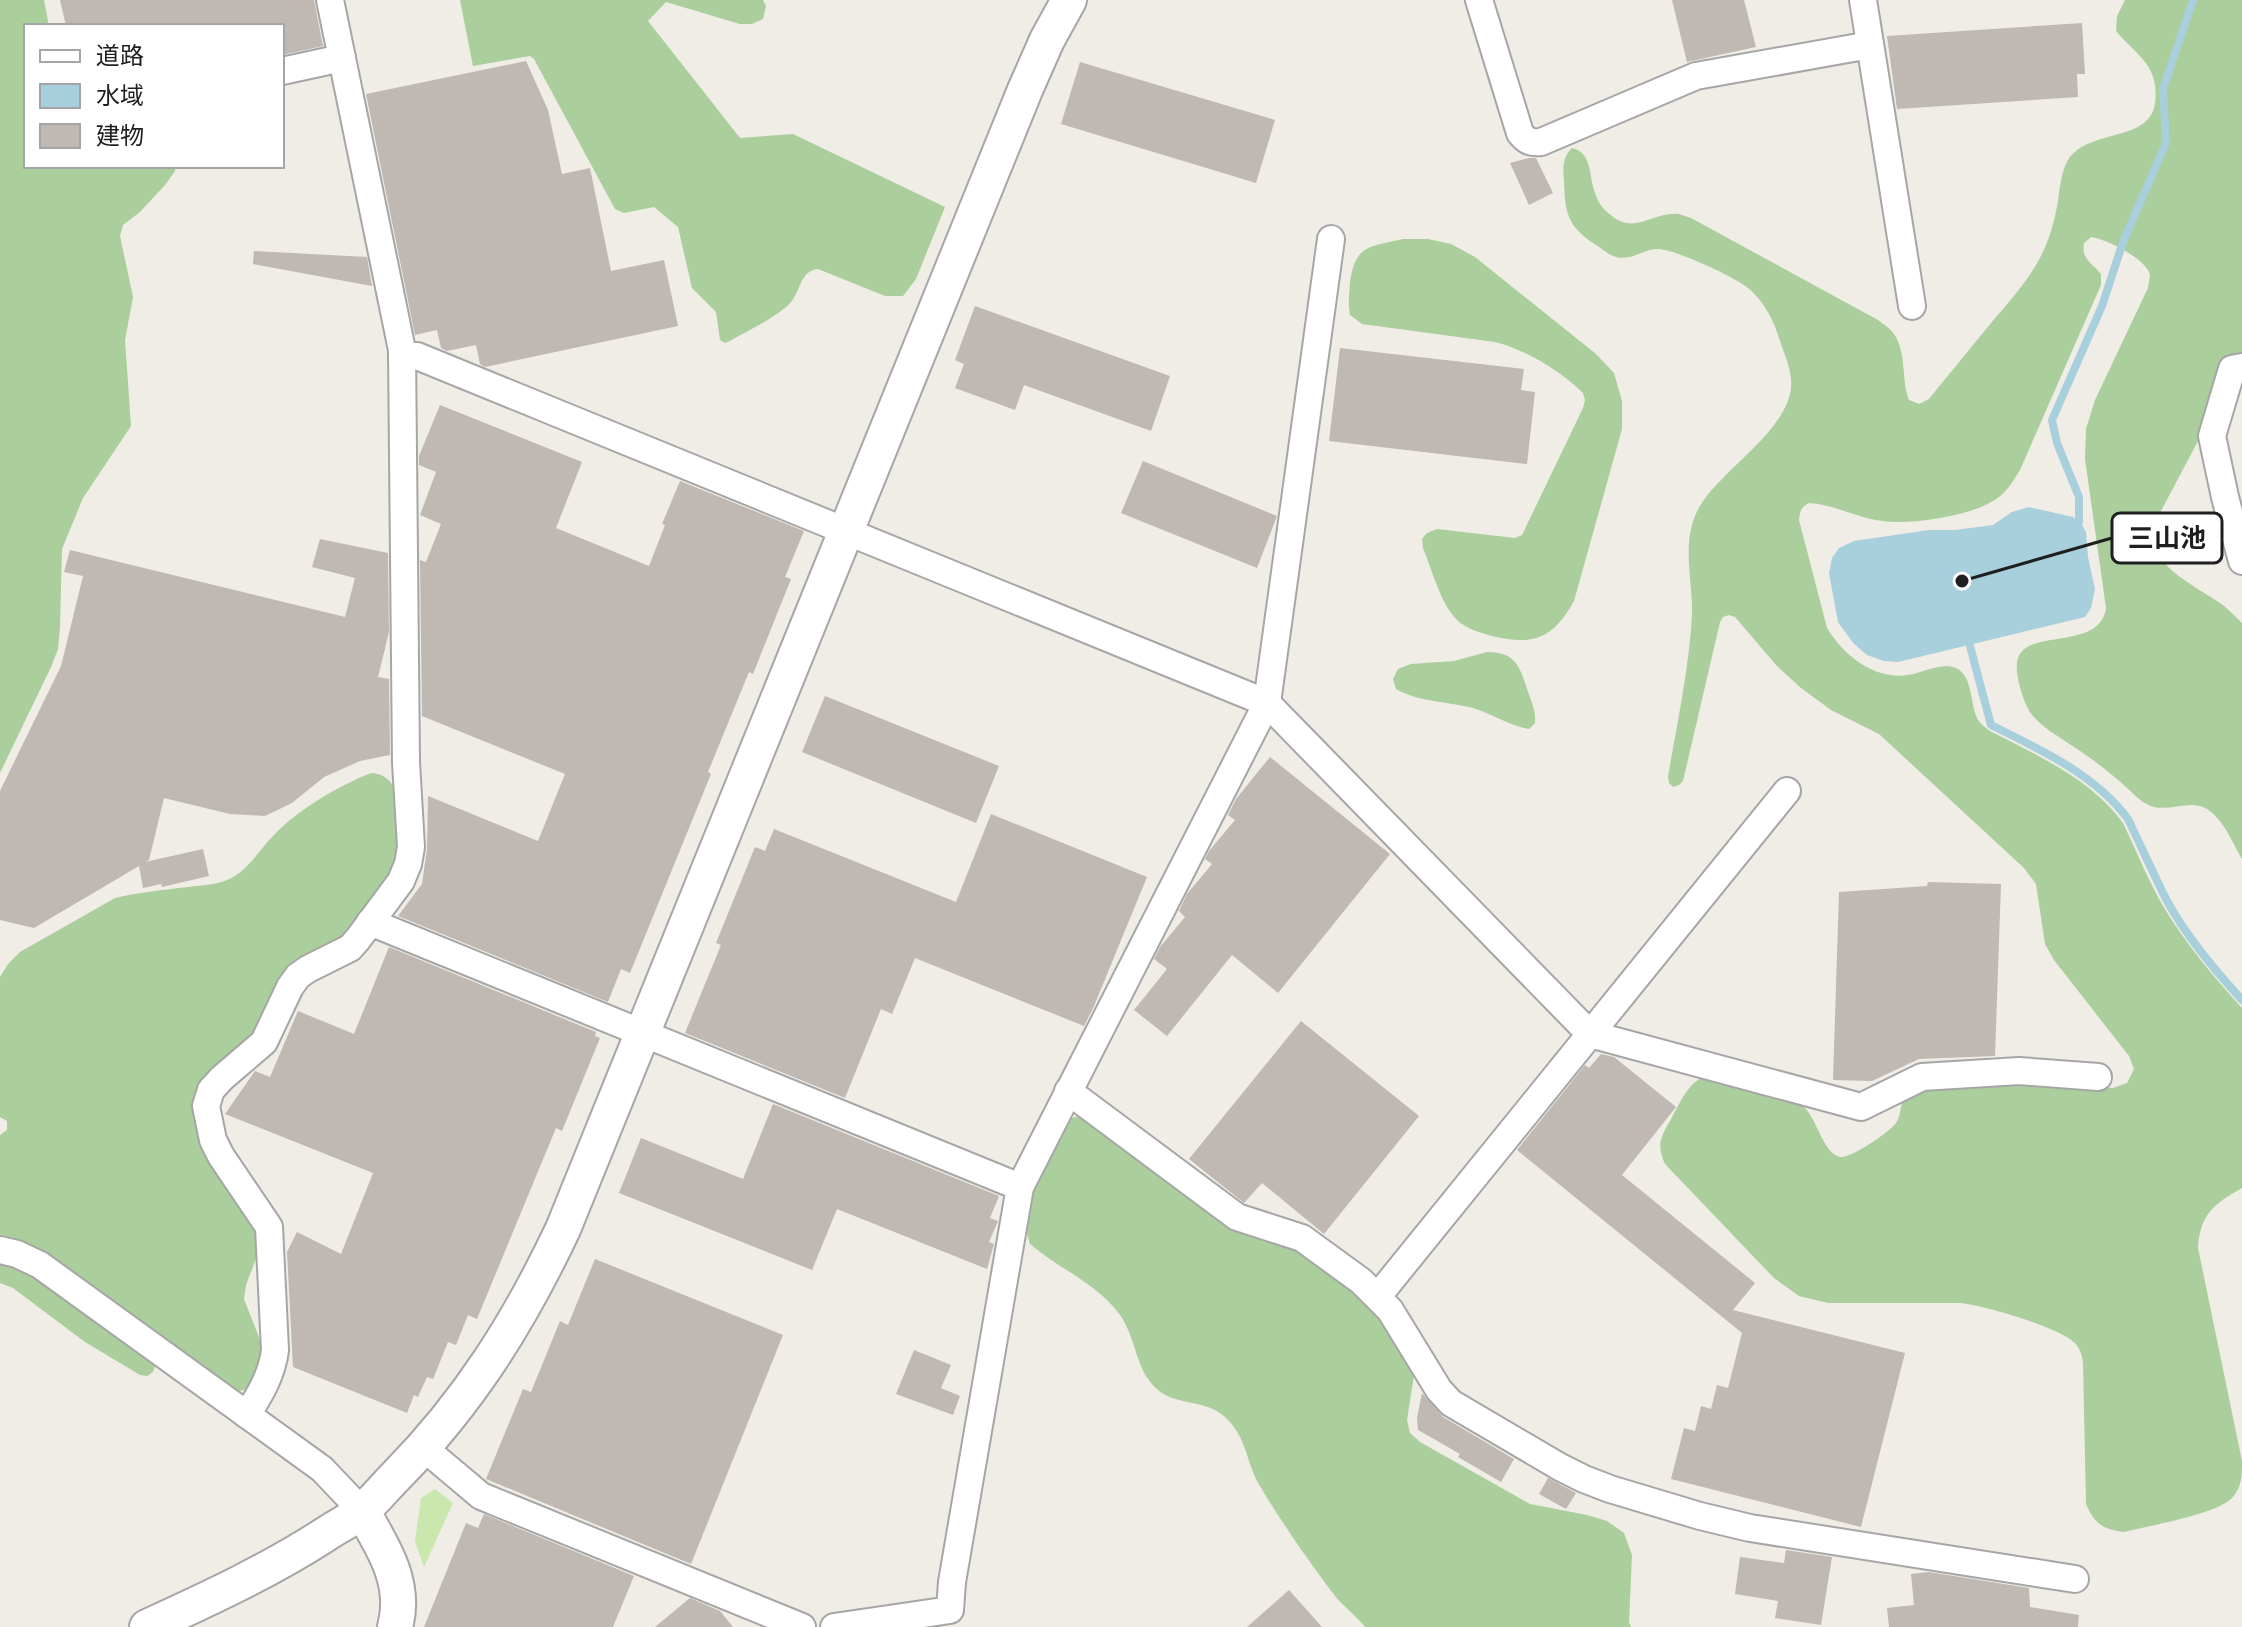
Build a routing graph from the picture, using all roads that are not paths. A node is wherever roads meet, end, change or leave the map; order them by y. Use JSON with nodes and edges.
{"nodes":[{"id":1,"x":330,"y":0,"type":"edge"},
{"id":2,"x":1069,"y":0,"type":"edge"},
{"id":3,"x":1479,"y":0,"type":"edge"},
{"id":4,"x":1863,"y":0,"type":"edge"},
{"id":5,"x":1870,"y":45,"type":"junction"},
{"id":6,"x":342,"y":58,"type":"junction"},
{"id":7,"x":284,"y":71,"type":"edge"},
{"id":8,"x":1331,"y":239,"type":"dead end"},
{"id":9,"x":1912,"y":306,"type":"dead end"},
{"id":10,"x":402,"y":358,"type":"junction"},
{"id":11,"x":2242,"y":367,"type":"edge"},
{"id":12,"x":846,"y":531,"type":"junction"},
{"id":13,"x":2242,"y":561,"type":"edge"},
{"id":14,"x":1267,"y":703,"type":"junction"},
{"id":15,"x":1787,"y":791,"type":"dead end"},
{"id":16,"x":370,"y":922,"type":"junction"},
{"id":17,"x":642,"y":1033,"type":"junction"},
{"id":18,"x":1590,"y":1034,"type":"junction"},
{"id":19,"x":2098,"y":1077,"type":"dead end"},
{"id":20,"x":1068,"y":1091,"type":"junction"},
{"id":21,"x":1020,"y":1187,"type":"junction"},
{"id":22,"x":0,"y":1250,"type":"edge"},
{"id":23,"x":1378,"y":1296,"type":"junction"},
{"id":24,"x":247,"y":1415,"type":"junction"},
{"id":25,"x":424,"y":1448,"type":"junction"},
{"id":26,"x":362,"y":1511,"type":"junction"},
{"id":27,"x":2075,"y":1579,"type":"dead end"},
{"id":28,"x":147,"y":1627,"type":"edge"},
{"id":29,"x":395,"y":1627,"type":"edge"},
{"id":30,"x":802,"y":1627,"type":"edge"},
{"id":31,"x":834,"y":1627,"type":"edge"}],
"edges":[{"from":1,"to":6,"type":"street"},
{"from":2,"to":12,"type":"street"},
{"from":3,"to":5,"type":"street"},
{"from":4,"to":5,"type":"street"},
{"from":5,"to":9,"type":"street"},
{"from":6,"to":7,"type":"street"},
{"from":6,"to":10,"type":"street"},
{"from":8,"to":14,"type":"street"},
{"from":10,"to":12,"type":"street"},
{"from":10,"to":16,"type":"street"},
{"from":11,"to":13,"type":"street"},
{"from":12,"to":14,"type":"street"},
{"from":12,"to":17,"type":"street"},
{"from":14,"to":18,"type":"street"},
{"from":14,"to":20,"type":"street"},
{"from":15,"to":18,"type":"street"},
{"from":16,"to":17,"type":"street"},
{"from":16,"to":24,"type":"street"},
{"from":17,"to":21,"type":"street"},
{"from":17,"to":25,"type":"street"},
{"from":18,"to":19,"type":"street"},
{"from":18,"to":23,"type":"street"},
{"from":20,"to":21,"type":"street"},
{"from":20,"to":23,"type":"street"},
{"from":21,"to":31,"type":"street"},
{"from":22,"to":24,"type":"street"},
{"from":23,"to":27,"type":"street"},
{"from":24,"to":26,"type":"street"},
{"from":25,"to":26,"type":"street"},
{"from":25,"to":30,"type":"street"},
{"from":26,"to":28,"type":"street"},
{"from":26,"to":29,"type":"street"}]}
